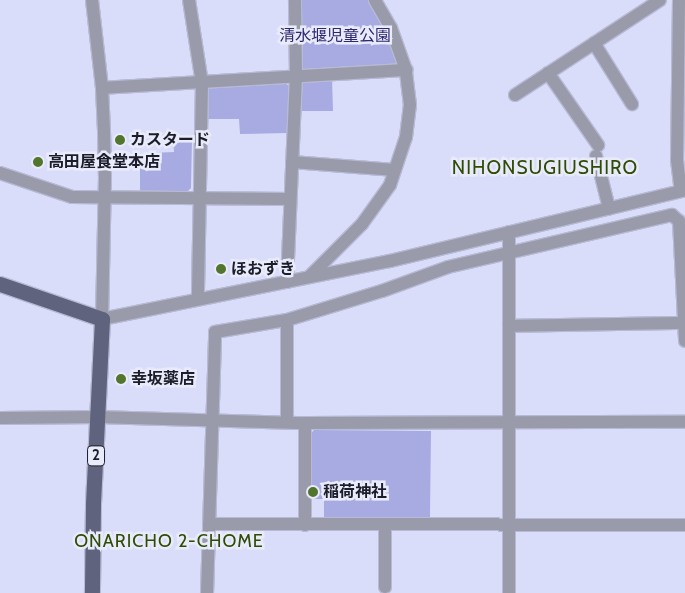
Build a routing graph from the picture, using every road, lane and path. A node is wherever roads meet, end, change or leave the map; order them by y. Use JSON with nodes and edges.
{"nodes":[{"id":1,"x":92,"y":0,"type":"edge"},
{"id":2,"x":189,"y":0,"type":"edge"},
{"id":3,"x":295,"y":0,"type":"edge"},
{"id":4,"x":376,"y":0,"type":"edge"},
{"id":5,"x":660,"y":0,"type":"edge"},
{"id":6,"x":679,"y":0,"type":"edge"},
{"id":7,"x":594,"y":43,"type":"junction"},
{"id":8,"x":406,"y":70,"type":"junction"},
{"id":9,"x":548,"y":73,"type":"junction"},
{"id":10,"x":296,"y":76,"type":"junction"},
{"id":11,"x":202,"y":83,"type":"junction"},
{"id":12,"x":102,"y":88,"type":"junction"},
{"id":13,"x":515,"y":95,"type":"dead end"},
{"id":14,"x":632,"y":104,"type":"dead end"},
{"id":15,"x":292,"y":162,"type":"junction"},
{"id":16,"x":395,"y":170,"type":"junction"},
{"id":17,"x":0,"y":173,"type":"edge"},
{"id":18,"x":683,"y":190,"type":"edge"},
{"id":19,"x":104,"y":198,"type":"junction"},
{"id":20,"x":198,"y":199,"type":"junction"},
{"id":21,"x":290,"y":199,"type":"junction"},
{"id":22,"x":609,"y":208,"type":"junction"},
{"id":23,"x":509,"y":232,"type":"junction"},
{"id":24,"x":509,"y":253,"type":"junction"},
{"id":25,"x":309,"y":278,"type":"junction"},
{"id":26,"x":287,"y":282,"type":"junction"},
{"id":27,"x":0,"y":284,"type":"edge"},
{"id":28,"x":198,"y":298,"type":"junction"},
{"id":29,"x":102,"y":319,"type":"junction"},
{"id":30,"x":287,"y":320,"type":"junction"},
{"id":31,"x":684,"y":324,"type":"edge"},
{"id":32,"x":509,"y":326,"type":"junction"},
{"id":33,"x":685,"y":341,"type":"edge"},
{"id":34,"x":98,"y":417,"type":"junction"},
{"id":35,"x":0,"y":418,"type":"edge"},
{"id":36,"x":212,"y":420,"type":"junction"},
{"id":37,"x":287,"y":422,"type":"junction"},
{"id":38,"x":685,"y":422,"type":"edge"},
{"id":39,"x":305,"y":423,"type":"junction"},
{"id":40,"x":509,"y":423,"type":"junction"},
{"id":41,"x":209,"y":524,"type":"junction"},
{"id":42,"x":385,"y":524,"type":"junction"},
{"id":43,"x":509,"y":524,"type":"junction"},
{"id":44,"x":305,"y":525,"type":"junction"},
{"id":45,"x":685,"y":525,"type":"edge"},
{"id":46,"x":385,"y":587,"type":"dead end"},
{"id":47,"x":92,"y":593,"type":"edge"},
{"id":48,"x":207,"y":593,"type":"edge"},
{"id":49,"x":509,"y":593,"type":"edge"}],
"edges":[{"from":1,"to":12,"type":"street"},
{"from":2,"to":11,"type":"street"},
{"from":3,"to":10,"type":"street"},
{"from":4,"to":8,"type":"street"},
{"from":5,"to":7,"type":"street"},
{"from":6,"to":18,"type":"street"},
{"from":7,"to":9,"type":"street"},
{"from":7,"to":14,"type":"street"},
{"from":8,"to":10,"type":"street"},
{"from":8,"to":16,"type":"street"},
{"from":9,"to":13,"type":"street"},
{"from":9,"to":22,"type":"street"},
{"from":10,"to":11,"type":"street"},
{"from":10,"to":15,"type":"street"},
{"from":11,"to":12,"type":"street"},
{"from":11,"to":20,"type":"street"},
{"from":12,"to":19,"type":"street"},
{"from":15,"to":16,"type":"street"},
{"from":15,"to":21,"type":"street"},
{"from":16,"to":25,"type":"street"},
{"from":17,"to":19,"type":"street"},
{"from":18,"to":22,"type":"street"},
{"from":19,"to":20,"type":"street"},
{"from":19,"to":29,"type":"street"},
{"from":20,"to":21,"type":"street"},
{"from":20,"to":28,"type":"street"},
{"from":21,"to":26,"type":"street"},
{"from":22,"to":23,"type":"street"},
{"from":23,"to":24,"type":"street"},
{"from":23,"to":25,"type":"street"},
{"from":24,"to":30,"type":"street"},
{"from":24,"to":31,"type":"street"},
{"from":24,"to":32,"type":"street"},
{"from":25,"to":26,"type":"street"},
{"from":26,"to":28,"type":"street"},
{"from":27,"to":29,"type":"main road"},
{"from":28,"to":29,"type":"street"},
{"from":29,"to":34,"type":"main road","number":"2"},
{"from":30,"to":36,"type":"street"},
{"from":30,"to":37,"type":"street"},
{"from":31,"to":32,"type":"street"},
{"from":31,"to":33,"type":"street"},
{"from":32,"to":40,"type":"street"},
{"from":34,"to":35,"type":"street"},
{"from":34,"to":36,"type":"street"},
{"from":34,"to":47,"type":"main road","number":"2"},
{"from":36,"to":37,"type":"street"},
{"from":36,"to":41,"type":"street"},
{"from":37,"to":39,"type":"street"},
{"from":38,"to":40,"type":"street"},
{"from":39,"to":40,"type":"street"},
{"from":39,"to":44,"type":"street"},
{"from":40,"to":43,"type":"street"},
{"from":41,"to":44,"type":"street"},
{"from":41,"to":48,"type":"street"},
{"from":42,"to":43,"type":"street"},
{"from":42,"to":44,"type":"street"},
{"from":42,"to":46,"type":"street"},
{"from":43,"to":45,"type":"street"},
{"from":43,"to":49,"type":"street"}]}
